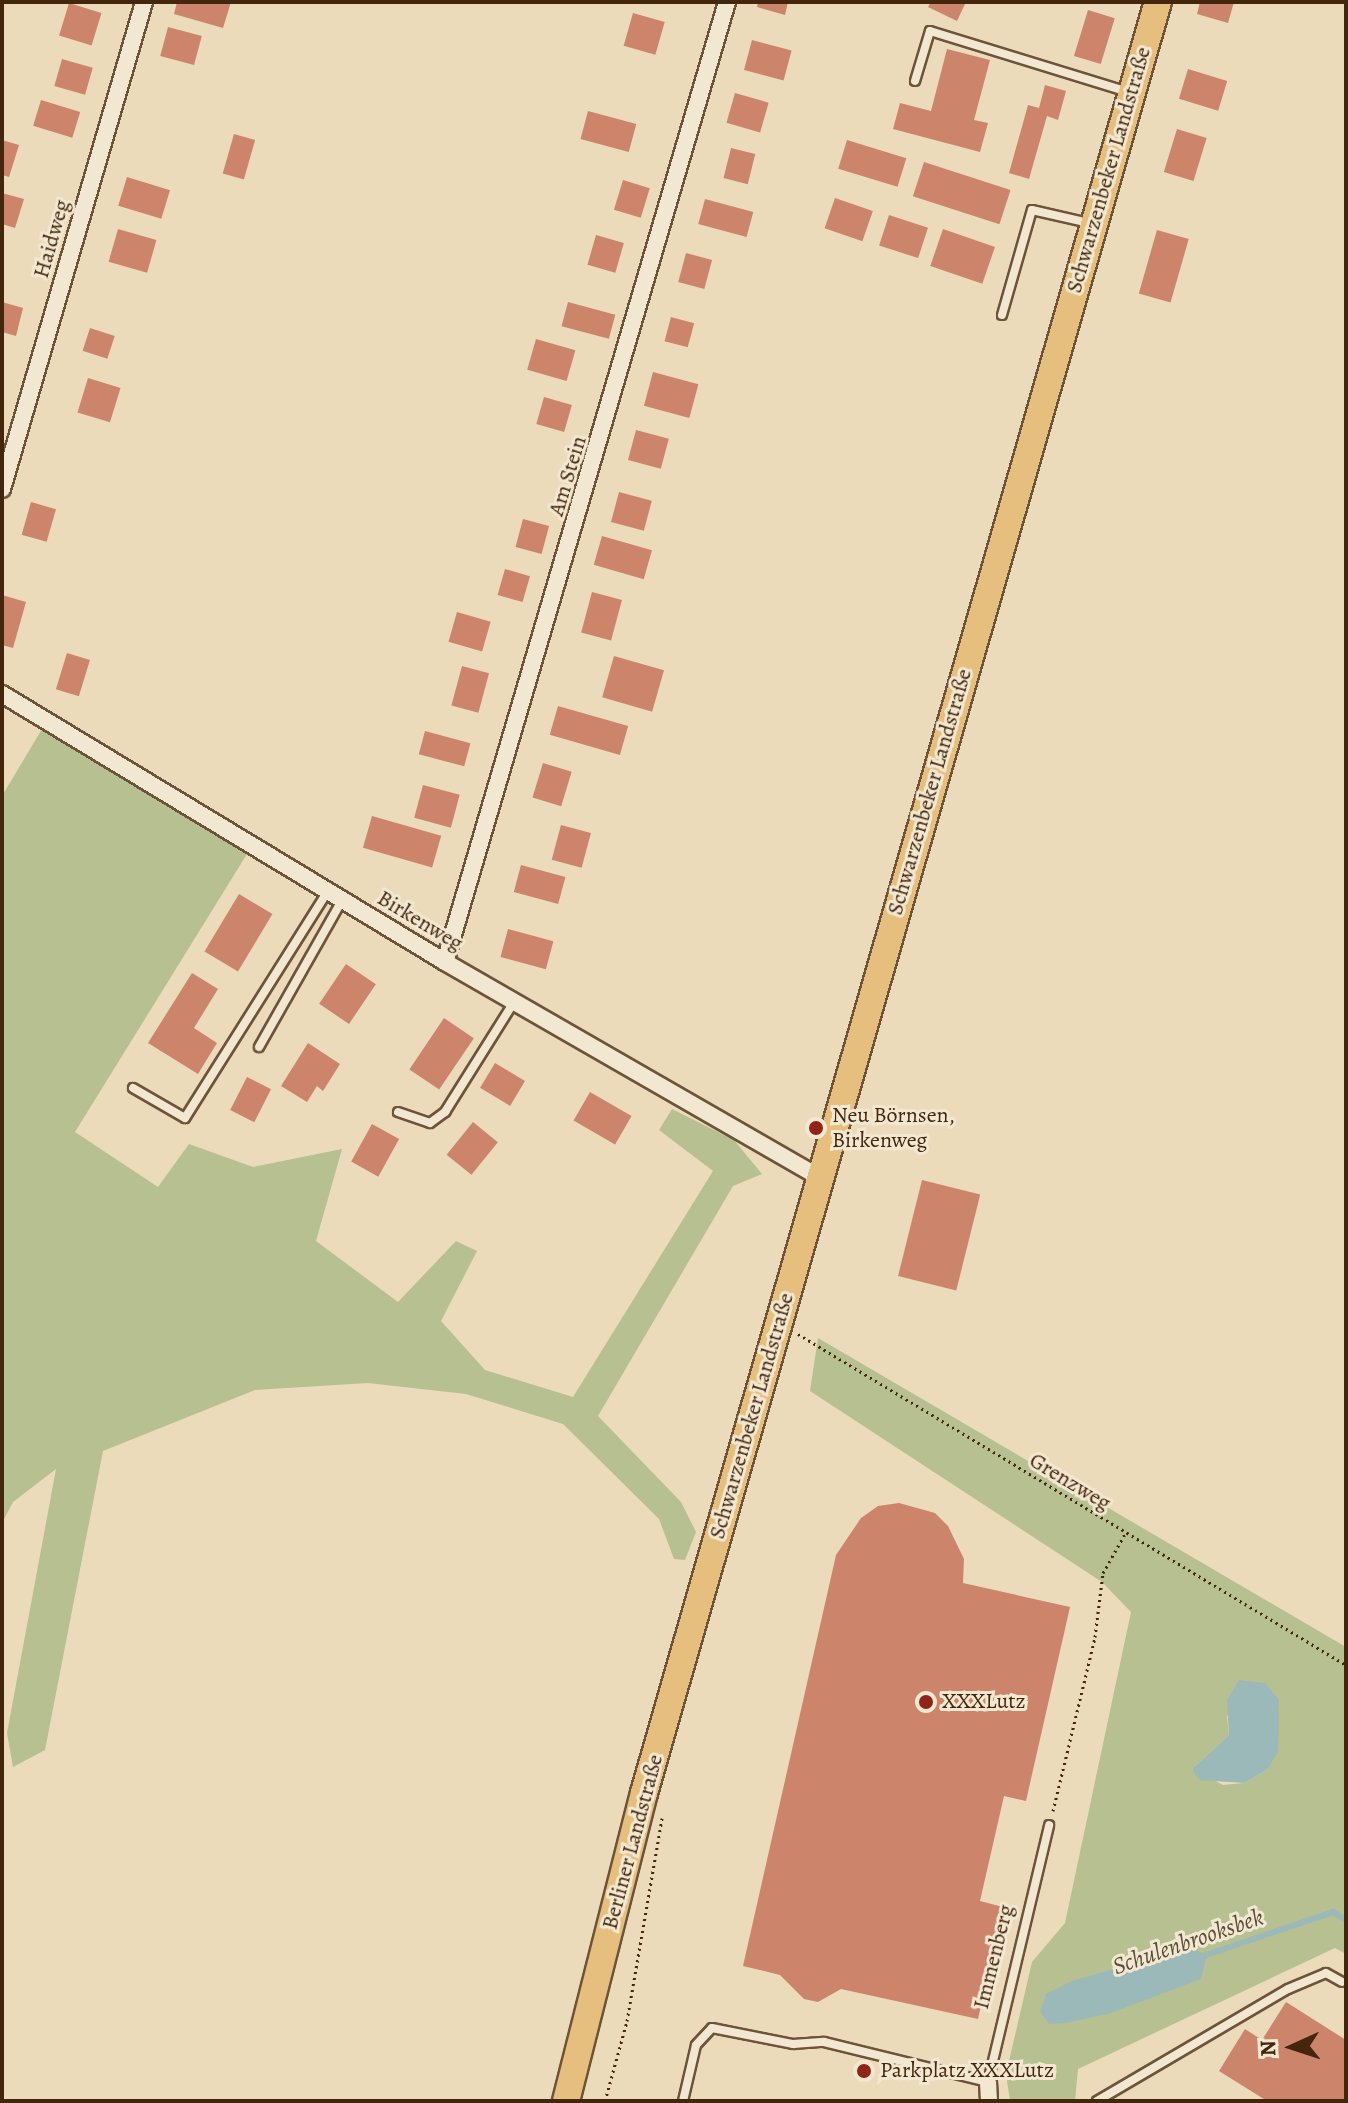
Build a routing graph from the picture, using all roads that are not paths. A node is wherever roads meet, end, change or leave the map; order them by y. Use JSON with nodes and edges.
{"nodes":[{"id":1,"x":144,"y":2,"type":"edge"},
{"id":2,"x":727,"y":2,"type":"edge"},
{"id":3,"x":1158,"y":2,"type":"edge"},
{"id":4,"x":915,"y":81,"type":"dead end"},
{"id":5,"x":1131,"y":93,"type":"junction"},
{"id":6,"x":1093,"y":224,"type":"junction"},
{"id":7,"x":1002,"y":315,"type":"dead end"},
{"id":8,"x":2,"y":489,"type":"edge"},
{"id":9,"x":2,"y":694,"type":"edge"},
{"id":10,"x":335,"y":895,"type":"junction"},
{"id":11,"x":445,"y":962,"type":"junction"},
{"id":12,"x":514,"y":1002,"type":"junction"},
{"id":13,"x":259,"y":1047,"type":"dead end"},
{"id":14,"x":133,"y":1088,"type":"dead end"},
{"id":15,"x":398,"y":1112,"type":"dead end"},
{"id":16,"x":820,"y":1178,"type":"junction"},
{"id":17,"x":704,"y":1583,"type":"joint"},
{"id":18,"x":1049,"y":1825,"type":"road end"},
{"id":19,"x":1342,"y":1982,"type":"dead end"},
{"id":20,"x":988,"y":2082,"type":"junction"},
{"id":21,"x":566,"y":2101,"type":"edge"},
{"id":22,"x":683,"y":2101,"type":"edge"},
{"id":23,"x":989,"y":2101,"type":"edge"},
{"id":24,"x":1097,"y":2101,"type":"edge"}],
"edges":[{"from":1,"to":8,"type":"street","name":"Haidweg"},
{"from":2,"to":11,"type":"street","name":"Am Stein"},
{"from":3,"to":5,"type":"main road","name":"Schwarzenbeker Landstraße"},
{"from":4,"to":5,"type":"lane"},
{"from":5,"to":6,"type":"main road","name":"Schwarzenbeker Landstraße"},
{"from":6,"to":7,"type":"lane"},
{"from":6,"to":16,"type":"main road","name":"Schwarzenbeker Landstraße"},
{"from":9,"to":10,"type":"street","name":"Birkenweg"},
{"from":10,"to":11,"type":"street","name":"Birkenweg"},
{"from":10,"to":13,"type":"lane"},
{"from":10,"to":14,"type":"lane"},
{"from":11,"to":12,"type":"street","name":"Birkenweg"},
{"from":12,"to":15,"type":"lane"},
{"from":12,"to":16,"type":"street","name":"Birkenweg"},
{"from":16,"to":17,"type":"main road","name":"Schwarzenbeker Landstraße"},
{"from":17,"to":21,"type":"main road","name":"Berliner Landstraße"},
{"from":18,"to":20,"type":"lane","name":"Immenberg"},
{"from":19,"to":24,"type":"lane"},
{"from":20,"to":22,"type":"lane"},
{"from":20,"to":23,"type":"street","name":"Immenberg"}]}
